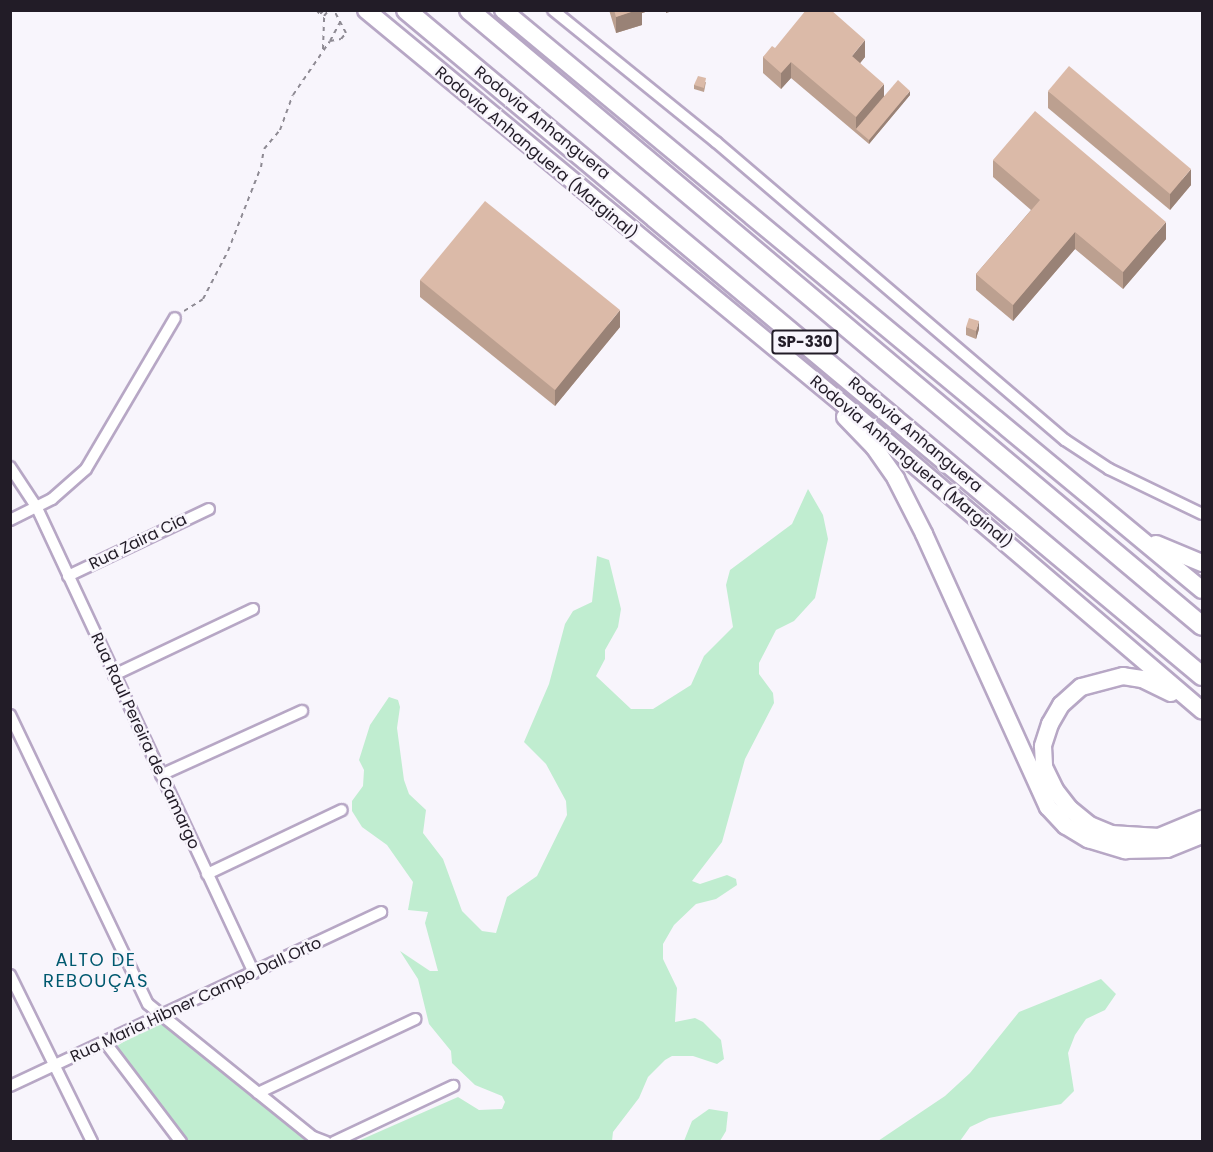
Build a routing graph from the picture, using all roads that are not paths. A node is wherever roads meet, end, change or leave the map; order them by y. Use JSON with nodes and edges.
{"nodes":[{"id":1,"x":366,"y":10,"type":"edge"},
{"id":2,"x":406,"y":10,"type":"edge"},
{"id":3,"x":469,"y":10,"type":"edge"},
{"id":4,"x":504,"y":10,"type":"edge"},
{"id":5,"x":553,"y":10,"type":"edge"},
{"id":6,"x":175,"y":318,"type":"road end"},
{"id":7,"x":747,"y":327,"type":"junction"},
{"id":8,"x":1052,"y":466,"type":"junction"},
{"id":9,"x":10,"y":467,"type":"edge"},
{"id":10,"x":37,"y":508,"type":"junction"},
{"id":11,"x":209,"y":509,"type":"dead end"},
{"id":12,"x":1203,"y":514,"type":"edge"},
{"id":13,"x":10,"y":520,"type":"edge"},
{"id":14,"x":1203,"y":563,"type":"edge"},
{"id":15,"x":68,"y":576,"type":"junction"},
{"id":16,"x":1203,"y":590,"type":"edge"},
{"id":17,"x":253,"y":609,"type":"dead end"},
{"id":18,"x":1203,"y":626,"type":"edge"},
{"id":19,"x":114,"y":675,"type":"junction"},
{"id":20,"x":1203,"y":676,"type":"edge"},
{"id":21,"x":303,"y":711,"type":"dead end"},
{"id":22,"x":1203,"y":712,"type":"edge"},
{"id":23,"x":10,"y":715,"type":"edge"},
{"id":24,"x":161,"y":775,"type":"junction"},
{"id":25,"x":342,"y":810,"type":"dead end"},
{"id":26,"x":1203,"y":819,"type":"edge"},
{"id":27,"x":1203,"y":835,"type":"edge"},
{"id":28,"x":207,"y":874,"type":"junction"},
{"id":29,"x":381,"y":912,"type":"dead end"},
{"id":30,"x":254,"y":973,"type":"junction"},
{"id":31,"x":10,"y":975,"type":"edge"},
{"id":32,"x":161,"y":1016,"type":"junction"},
{"id":33,"x":415,"y":1019,"type":"dead end"},
{"id":34,"x":105,"y":1042,"type":"junction"},
{"id":35,"x":54,"y":1065,"type":"junction"},
{"id":36,"x":10,"y":1086,"type":"edge"},
{"id":37,"x":453,"y":1086,"type":"dead end"},
{"id":38,"x":258,"y":1092,"type":"junction"},
{"id":39,"x":336,"y":1141,"type":"edge"},
{"id":40,"x":92,"y":1142,"type":"edge"},
{"id":41,"x":181,"y":1142,"type":"edge"},
{"id":42,"x":326,"y":1142,"type":"edge"}],
"edges":[{"from":1,"to":7,"type":"highway","name":"Rodovia Anhanguera (Marginal)"},
{"from":2,"to":20,"type":"highway","name":"Rodovia Anhanguera","number":"SP-330"},
{"from":3,"to":18,"type":"highway","number":"SP-330"},
{"from":4,"to":8,"type":"highway"},
{"from":5,"to":12,"type":"street"},
{"from":6,"to":10,"type":"street"},
{"from":7,"to":22,"type":"highway","name":"Rodovia Anhanguera (Marginal)"},
{"from":7,"to":27,"type":"highway"},
{"from":8,"to":14,"type":"highway"},
{"from":8,"to":16,"type":"highway"},
{"from":9,"to":10,"type":"street","name":"Rua Raul Pereira de Camargo"},
{"from":10,"to":13,"type":"street"},
{"from":10,"to":15,"type":"street","name":"Rua Raul Pereira de Camargo"},
{"from":11,"to":15,"type":"street","name":"Rua Zaira Cia"},
{"from":15,"to":19,"type":"street","name":"Rua Raul Pereira de Camargo"},
{"from":17,"to":19,"type":"street"},
{"from":19,"to":24,"type":"street","name":"Rua Raul Pereira de Camargo"},
{"from":21,"to":24,"type":"street"},
{"from":22,"to":26,"type":"highway"},
{"from":23,"to":32,"type":"street"},
{"from":24,"to":28,"type":"street","name":"Rua Raul Pereira de Camargo"},
{"from":25,"to":28,"type":"street"},
{"from":28,"to":30,"type":"street","name":"Rua Raul Pereira de Camargo"},
{"from":29,"to":30,"type":"street","name":"Rua Maria Hibner Campo Dall Orto"},
{"from":30,"to":32,"type":"street","name":"Rua Maria Hibner Campo Dall Orto"},
{"from":31,"to":35,"type":"street"},
{"from":32,"to":34,"type":"street","name":"Rua Maria Hibner Campo Dall Orto"},
{"from":32,"to":38,"type":"street"},
{"from":33,"to":38,"type":"street"},
{"from":34,"to":35,"type":"street","name":"Rua Maria Hibner Campo Dall Orto"},
{"from":34,"to":41,"type":"street"},
{"from":35,"to":36,"type":"street","name":"Rua Maria Hibner Campo Dall Orto"},
{"from":35,"to":40,"type":"street"},
{"from":37,"to":39,"type":"street"},
{"from":38,"to":42,"type":"street"}]}
